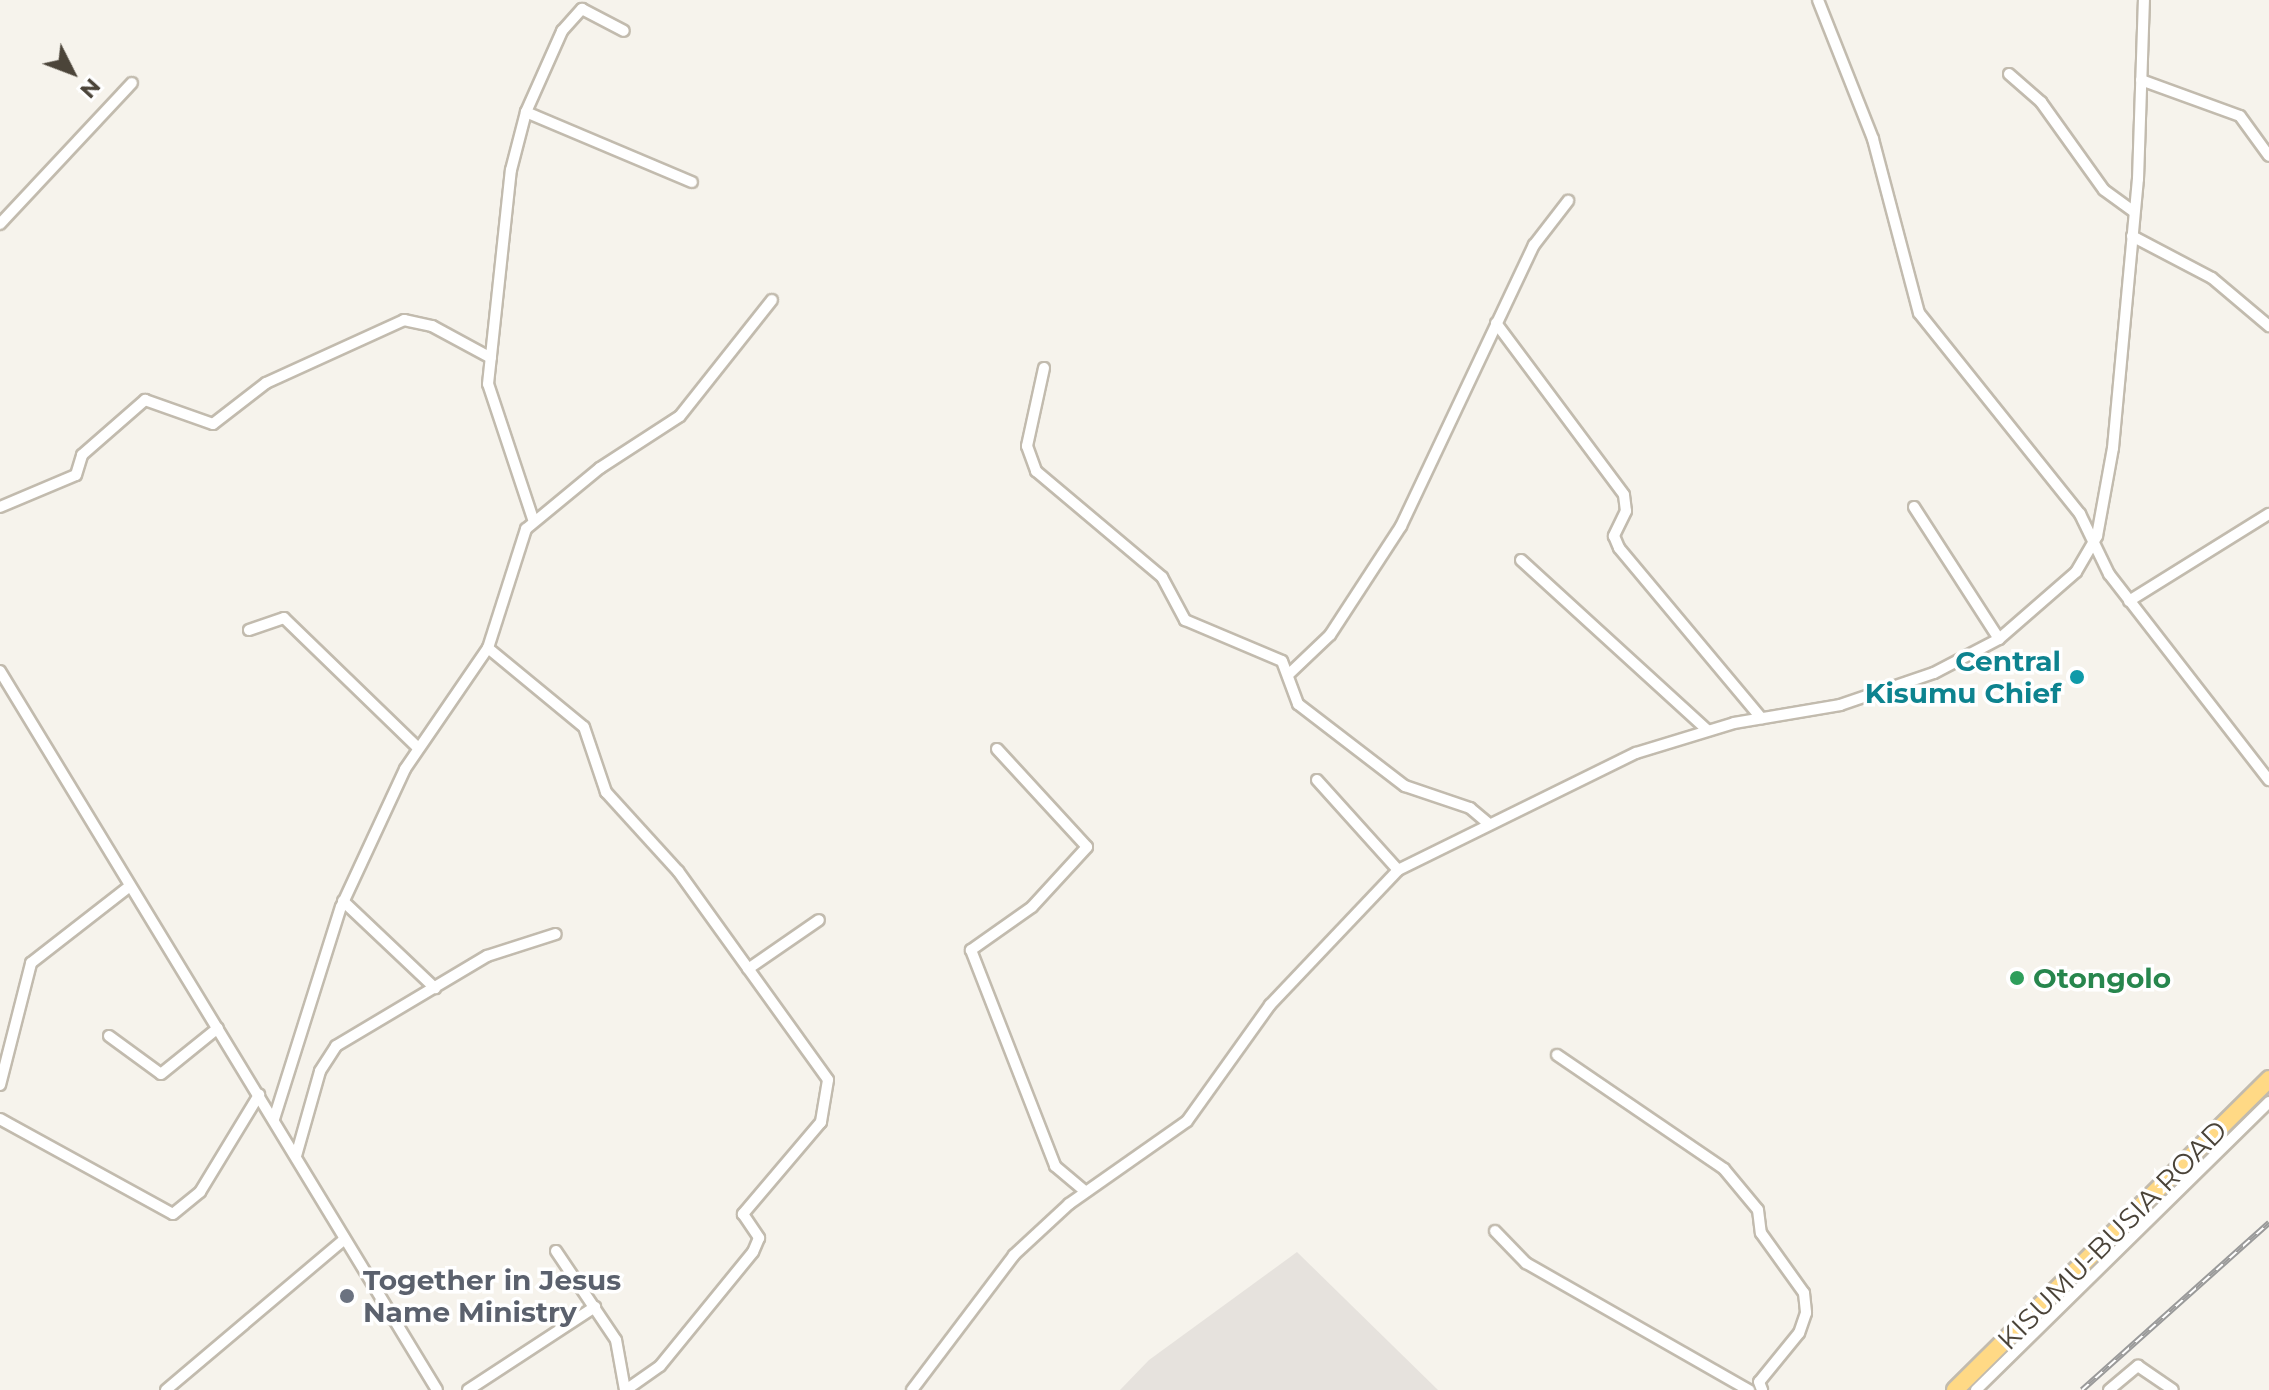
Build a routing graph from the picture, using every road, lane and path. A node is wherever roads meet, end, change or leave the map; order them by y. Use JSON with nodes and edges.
{"nodes":[{"id":1,"x":1818,"y":0,"type":"edge"},
{"id":2,"x":2144,"y":0,"type":"edge"},
{"id":3,"x":580,"y":5,"type":"edge"},
{"id":4,"x":624,"y":31,"type":"dead end"},
{"id":5,"x":2009,"y":74,"type":"dead end"},
{"id":6,"x":2141,"y":80,"type":"junction"},
{"id":7,"x":132,"y":83,"type":"dead end"},
{"id":8,"x":526,"y":112,"type":"junction"},
{"id":9,"x":2269,"y":156,"type":"edge"},
{"id":10,"x":692,"y":182,"type":"dead end"},
{"id":11,"x":1568,"y":201,"type":"dead end"},
{"id":12,"x":2134,"y":212,"type":"junction"},
{"id":13,"x":0,"y":224,"type":"edge"},
{"id":14,"x":2132,"y":236,"type":"junction"},
{"id":15,"x":772,"y":300,"type":"dead end"},
{"id":16,"x":1496,"y":323,"type":"junction"},
{"id":17,"x":2269,"y":326,"type":"edge"},
{"id":18,"x":491,"y":358,"type":"junction"},
{"id":19,"x":1044,"y":368,"type":"dead end"},
{"id":20,"x":0,"y":507,"type":"edge"},
{"id":21,"x":1914,"y":507,"type":"dead end"},
{"id":22,"x":2269,"y":514,"type":"edge"},
{"id":23,"x":533,"y":519,"type":"junction"},
{"id":24,"x":2093,"y":547,"type":"junction"},
{"id":25,"x":1521,"y":560,"type":"dead end"},
{"id":26,"x":2129,"y":601,"type":"junction"},
{"id":27,"x":249,"y":630,"type":"dead end"},
{"id":28,"x":1999,"y":639,"type":"junction"},
{"id":29,"x":488,"y":648,"type":"junction"},
{"id":30,"x":0,"y":671,"type":"edge"},
{"id":31,"x":1288,"y":675,"type":"junction"},
{"id":32,"x":1761,"y":718,"type":"junction"},
{"id":33,"x":1707,"y":730,"type":"junction"},
{"id":34,"x":418,"y":748,"type":"junction"},
{"id":35,"x":997,"y":749,"type":"dead end"},
{"id":36,"x":1317,"y":780,"type":"dead end"},
{"id":37,"x":2269,"y":780,"type":"edge"},
{"id":38,"x":1489,"y":824,"type":"junction"},
{"id":39,"x":1398,"y":870,"type":"junction"},
{"id":40,"x":130,"y":886,"type":"junction"},
{"id":41,"x":343,"y":901,"type":"junction"},
{"id":42,"x":819,"y":920,"type":"dead end"},
{"id":43,"x":556,"y":934,"type":"dead end"},
{"id":44,"x":748,"y":969,"type":"junction"},
{"id":45,"x":435,"y":988,"type":"junction"},
{"id":46,"x":218,"y":1028,"type":"junction"},
{"id":47,"x":109,"y":1036,"type":"dead end"},
{"id":48,"x":1557,"y":1055,"type":"dead end"},
{"id":49,"x":2269,"y":1079,"type":"edge"},
{"id":50,"x":0,"y":1085,"type":"edge"},
{"id":51,"x":259,"y":1095,"type":"junction"},
{"id":52,"x":2269,"y":1102,"type":"edge"},
{"id":53,"x":0,"y":1119,"type":"edge"},
{"id":54,"x":274,"y":1119,"type":"junction"},
{"id":55,"x":296,"y":1156,"type":"junction"},
{"id":56,"x":1086,"y":1192,"type":"junction"},
{"id":57,"x":1495,"y":1231,"type":"dead end"},
{"id":58,"x":345,"y":1239,"type":"junction"},
{"id":59,"x":556,"y":1251,"type":"dead end"},
{"id":60,"x":595,"y":1307,"type":"junction"},
{"id":61,"x":166,"y":1390,"type":"edge"},
{"id":62,"x":437,"y":1390,"type":"edge"},
{"id":63,"x":468,"y":1390,"type":"edge"},
{"id":64,"x":625,"y":1390,"type":"edge"},
{"id":65,"x":912,"y":1390,"type":"edge"},
{"id":66,"x":1749,"y":1390,"type":"edge"},
{"id":67,"x":1762,"y":1390,"type":"edge"},
{"id":68,"x":1955,"y":1390,"type":"edge"},
{"id":69,"x":1976,"y":1390,"type":"edge"},
{"id":70,"x":2109,"y":1390,"type":"edge"},
{"id":71,"x":2173,"y":1390,"type":"edge"}],
"edges":[{"from":1,"to":24,"type":"street"},
{"from":2,"to":6,"type":"street"},
{"from":3,"to":4,"type":"street"},
{"from":3,"to":8,"type":"street"},
{"from":5,"to":12,"type":"street"},
{"from":6,"to":9,"type":"street"},
{"from":6,"to":12,"type":"street"},
{"from":7,"to":13,"type":"street"},
{"from":8,"to":10,"type":"street"},
{"from":8,"to":18,"type":"street"},
{"from":11,"to":16,"type":"street"},
{"from":12,"to":14,"type":"street"},
{"from":14,"to":17,"type":"street"},
{"from":14,"to":24,"type":"street"},
{"from":15,"to":23,"type":"street"},
{"from":16,"to":31,"type":"street"},
{"from":16,"to":32,"type":"street"},
{"from":18,"to":20,"type":"street"},
{"from":18,"to":23,"type":"street"},
{"from":19,"to":31,"type":"street"},
{"from":21,"to":28,"type":"street"},
{"from":22,"to":26,"type":"street"},
{"from":23,"to":29,"type":"street"},
{"from":24,"to":26,"type":"street"},
{"from":24,"to":28,"type":"street"},
{"from":25,"to":33,"type":"street"},
{"from":26,"to":37,"type":"street"},
{"from":27,"to":34,"type":"street"},
{"from":28,"to":32,"type":"street"},
{"from":29,"to":34,"type":"street"},
{"from":29,"to":44,"type":"street"},
{"from":30,"to":40,"type":"street"},
{"from":31,"to":38,"type":"street"},
{"from":32,"to":33,"type":"street"},
{"from":33,"to":38,"type":"street"},
{"from":34,"to":41,"type":"street"},
{"from":35,"to":56,"type":"street"},
{"from":36,"to":39,"type":"street"},
{"from":38,"to":39,"type":"street"},
{"from":39,"to":56,"type":"street"},
{"from":40,"to":46,"type":"street"},
{"from":40,"to":50,"type":"street"},
{"from":41,"to":45,"type":"street"},
{"from":41,"to":54,"type":"street"},
{"from":42,"to":44,"type":"street"},
{"from":43,"to":45,"type":"street"},
{"from":44,"to":64,"type":"street"},
{"from":45,"to":55,"type":"street"},
{"from":46,"to":47,"type":"street"},
{"from":46,"to":51,"type":"street"},
{"from":48,"to":67,"type":"street"},
{"from":49,"to":68,"type":"highway","name":"KISUMU-BUSIA ROAD"},
{"from":51,"to":53,"type":"street"},
{"from":51,"to":54,"type":"street"},
{"from":52,"to":69,"type":"street"},
{"from":54,"to":55,"type":"street"},
{"from":55,"to":58,"type":"street"},
{"from":56,"to":65,"type":"street"},
{"from":57,"to":66,"type":"street"},
{"from":58,"to":61,"type":"street"},
{"from":58,"to":62,"type":"street"},
{"from":59,"to":60,"type":"street"},
{"from":60,"to":63,"type":"street"},
{"from":60,"to":64,"type":"street"},
{"from":70,"to":71,"type":"street"}]}
